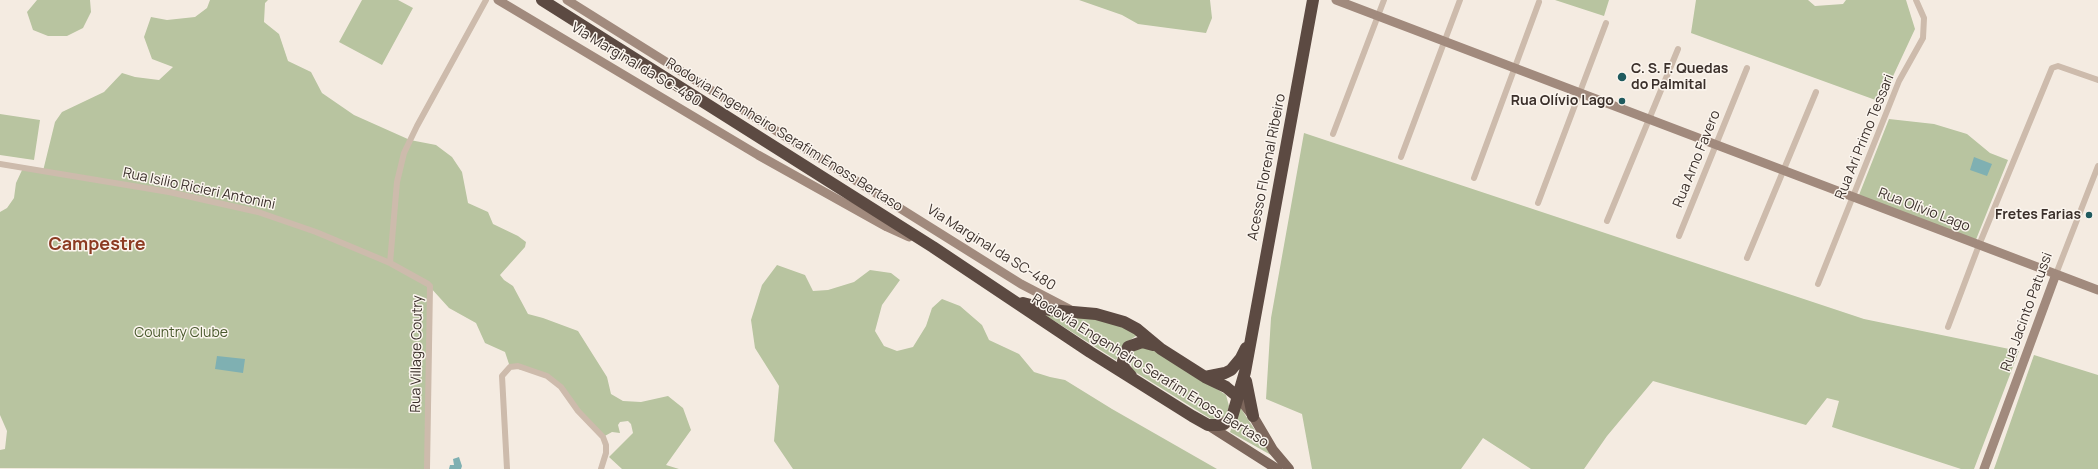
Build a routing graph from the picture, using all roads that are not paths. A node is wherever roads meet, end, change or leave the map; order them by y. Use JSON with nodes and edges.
{"nodes":[{"id":1,"x":486,"y":0,"type":"edge"},
{"id":2,"x":498,"y":0,"type":"edge"},
{"id":3,"x":542,"y":0,"type":"edge"},
{"id":4,"x":567,"y":0,"type":"edge"},
{"id":5,"x":1313,"y":0,"type":"edge"},
{"id":6,"x":1336,"y":0,"type":"edge"},
{"id":7,"x":1384,"y":0,"type":"edge"},
{"id":8,"x":1460,"y":0,"type":"edge"},
{"id":9,"x":1916,"y":0,"type":"edge"},
{"id":10,"x":1539,"y":2,"type":"dead end"},
{"id":11,"x":1378,"y":16,"type":"junction"},
{"id":12,"x":1606,"y":23,"type":"dead end"},
{"id":13,"x":1445,"y":42,"type":"junction"},
{"id":14,"x":1678,"y":49,"type":"dead end"},
{"id":15,"x":1515,"y":68,"type":"junction"},
{"id":16,"x":1747,"y":68,"type":"dead end"},
{"id":17,"x":2098,"y":80,"type":"edge"},
{"id":18,"x":1816,"y":92,"type":"dead end"},
{"id":19,"x":1580,"y":93,"type":"junction"},
{"id":20,"x":1649,"y":120,"type":"junction"},
{"id":21,"x":1333,"y":134,"type":"dead end"},
{"id":22,"x":1716,"y":146,"type":"junction"},
{"id":23,"x":1401,"y":157,"type":"dead end"},
{"id":24,"x":0,"y":164,"type":"edge"},
{"id":25,"x":2098,"y":166,"type":"edge"},
{"id":26,"x":1784,"y":172,"type":"junction"},
{"id":27,"x":1474,"y":178,"type":"dead end"},
{"id":28,"x":1853,"y":198,"type":"junction"},
{"id":29,"x":1538,"y":203,"type":"dead end"},
{"id":30,"x":1607,"y":221,"type":"dead end"},
{"id":31,"x":1679,"y":236,"type":"dead end"},
{"id":32,"x":1979,"y":245,"type":"junction"},
{"id":33,"x":933,"y":247,"type":"junction"},
{"id":34,"x":1747,"y":258,"type":"dead end"},
{"id":35,"x":390,"y":263,"type":"junction"},
{"id":36,"x":2056,"y":274,"type":"junction"},
{"id":37,"x":1818,"y":284,"type":"dead end"},
{"id":38,"x":2098,"y":290,"type":"edge"},
{"id":39,"x":1008,"y":298,"type":"junction"},
{"id":40,"x":1076,"y":311,"type":"junction"},
{"id":41,"x":1948,"y":327,"type":"dead end"},
{"id":42,"x":1250,"y":340,"type":"junction"},
{"id":43,"x":1161,"y":349,"type":"junction"},
{"id":44,"x":1245,"y":372,"type":"junction"},
{"id":45,"x":1131,"y":377,"type":"junction"},
{"id":46,"x":1205,"y":377,"type":"junction"},
{"id":47,"x":1238,"y":397,"type":"junction"},
{"id":48,"x":1253,"y":416,"type":"junction"},
{"id":49,"x":1208,"y":424,"type":"junction"},
{"id":50,"x":427,"y":469,"type":"edge"},
{"id":51,"x":507,"y":469,"type":"edge"},
{"id":52,"x":601,"y":469,"type":"edge"},
{"id":53,"x":1277,"y":469,"type":"edge"},
{"id":54,"x":1289,"y":469,"type":"edge"},
{"id":55,"x":1984,"y":469,"type":"edge"}],
"edges":[{"from":1,"to":35,"type":"street"},
{"from":2,"to":33,"type":"main road","name":"Via Marginal da SC-480"},
{"from":3,"to":33,"type":"highway","name":"Rodovia Engenheiro Serafim Enoss Bertaso"},
{"from":4,"to":40,"type":"main road","name":"Via Marginal da SC-480"},
{"from":5,"to":42,"type":"highway","name":"Acesso Florenal Ribeiro"},
{"from":6,"to":11,"type":"main road","name":"Rua Olívio Lago"},
{"from":7,"to":11,"type":"street"},
{"from":8,"to":13,"type":"street"},
{"from":9,"to":28,"type":"street","name":"Rua Ari Primo Tessari"},
{"from":10,"to":15,"type":"street"},
{"from":11,"to":13,"type":"main road","name":"Rua Olívio Lago"},
{"from":11,"to":21,"type":"street"},
{"from":12,"to":19,"type":"street"},
{"from":13,"to":15,"type":"main road","name":"Rua Olívio Lago"},
{"from":13,"to":23,"type":"street"},
{"from":14,"to":20,"type":"street"},
{"from":15,"to":19,"type":"main road","name":"Rua Olívio Lago"},
{"from":15,"to":27,"type":"street"},
{"from":16,"to":22,"type":"street","name":"Rua Arno Favero"},
{"from":17,"to":32,"type":"street"},
{"from":18,"to":26,"type":"street"},
{"from":19,"to":20,"type":"main road","name":"Rua Olívio Lago"},
{"from":19,"to":29,"type":"street"},
{"from":20,"to":22,"type":"main road","name":"Rua Olívio Lago"},
{"from":20,"to":30,"type":"street"},
{"from":22,"to":26,"type":"main road","name":"Rua Olívio Lago"},
{"from":22,"to":31,"type":"street","name":"Rua Arno Favero"},
{"from":24,"to":35,"type":"street","name":"Rua Isilio Ricieri Antonini"},
{"from":25,"to":36,"type":"street","name":"Rua Jacinto Patussi"},
{"from":26,"to":28,"type":"main road","name":"Rua Olívio Lago"},
{"from":26,"to":34,"type":"street"},
{"from":28,"to":32,"type":"main road","name":"Rua Olívio Lago"},
{"from":28,"to":37,"type":"street","name":"Rua Ari Primo Tessari"},
{"from":32,"to":36,"type":"main road","name":"Rua Olívio Lago"},
{"from":32,"to":41,"type":"street"},
{"from":33,"to":39,"type":"highway","name":"Rodovia Engenheiro Serafim Enoss Bertaso"},
{"from":35,"to":50,"type":"street","name":"Rua Village Coutry"},
{"from":36,"to":38,"type":"main road","name":"Rua Olívio Lago"},
{"from":36,"to":55,"type":"main road","name":"Rua Jacinto Patussi"},
{"from":39,"to":40,"type":"highway","name":"Rodovia Engenheiro Serafim Enoss Bertaso"},
{"from":39,"to":45,"type":"highway","name":"Rodovia Engenheiro Serafim Enoss Bertaso"},
{"from":40,"to":43,"type":"highway","name":"Rodovia Engenheiro Serafim Enoss Bertaso"},
{"from":42,"to":44,"type":"highway","name":"Acesso Florenal Ribeiro"},
{"from":42,"to":46,"type":"highway","name":"Acesso Florenal Ribeiro"},
{"from":43,"to":45,"type":"highway"},
{"from":43,"to":46,"type":"highway","name":"Rodovia Engenheiro Serafim Enoss Bertaso"},
{"from":44,"to":47,"type":"highway","name":"Acesso Florenal Ribeiro"},
{"from":44,"to":48,"type":"highway"},
{"from":45,"to":49,"type":"highway","name":"Rodovia Engenheiro Serafim Enoss Bertaso"},
{"from":46,"to":47,"type":"highway","name":"Rodovia Engenheiro Serafim Enoss Bertaso"},
{"from":47,"to":48,"type":"main road","name":"Rodovia Engenheiro Serafim Enoss Bertaso"},
{"from":47,"to":49,"type":"highway","name":"Acesso Florenal Ribeiro"},
{"from":48,"to":54,"type":"main road","name":"Rodovia Engenheiro Serafim Enoss Bertaso"},
{"from":49,"to":53,"type":"main road","name":"Rodovia Engenheiro Serafim Enoss Bertaso"},
{"from":51,"to":52,"type":"street"}]}
